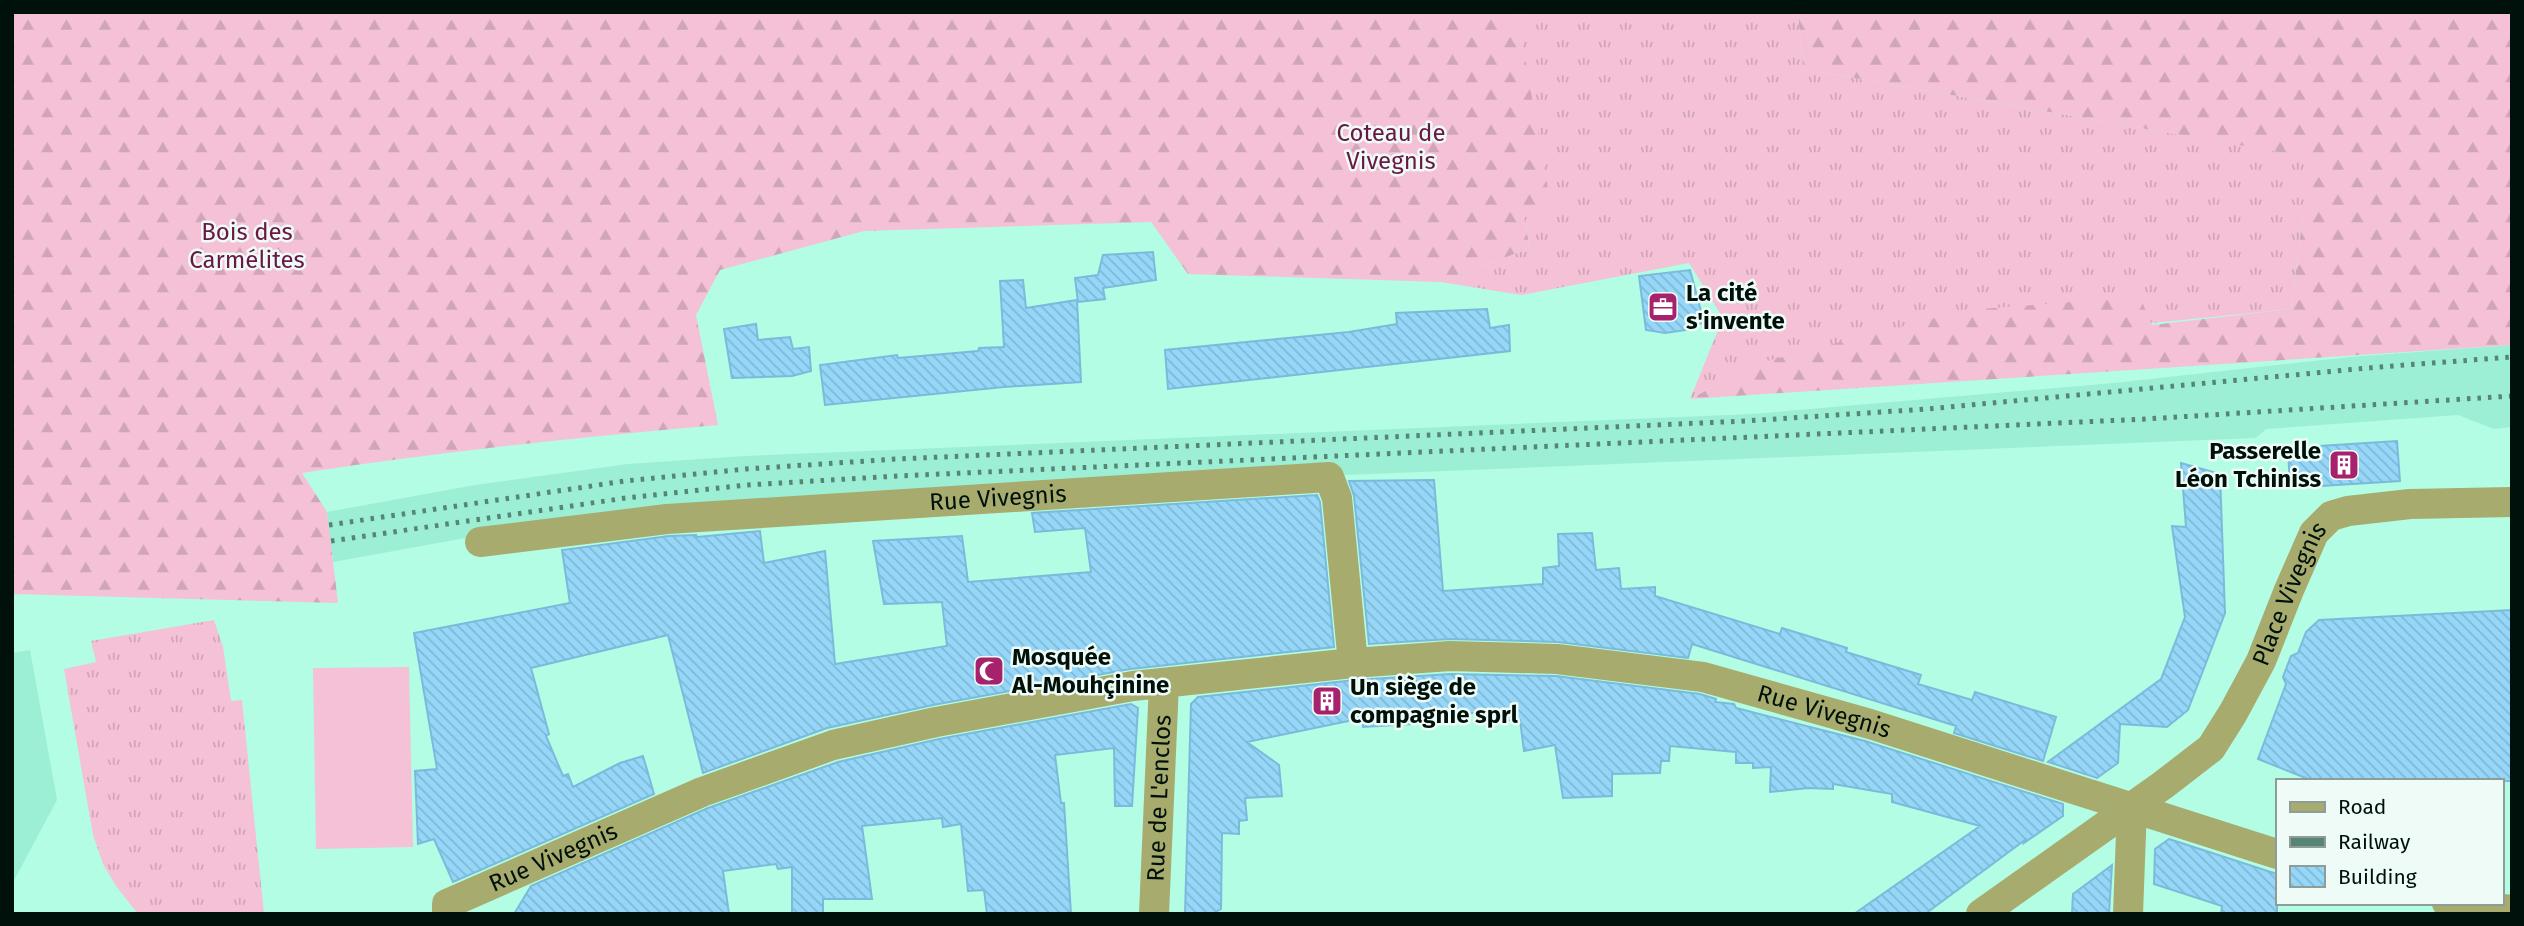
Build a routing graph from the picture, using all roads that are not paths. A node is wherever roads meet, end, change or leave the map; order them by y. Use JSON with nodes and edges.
{"nodes":[{"id":1,"x":2512,"y":502,"type":"edge"},
{"id":2,"x":480,"y":542,"type":"dead end"},
{"id":3,"x":1353,"y":663,"type":"junction"},
{"id":4,"x":1164,"y":683,"type":"junction"},
{"id":5,"x":2132,"y":807,"type":"junction"},
{"id":6,"x":2276,"y":854,"type":"edge"},
{"id":7,"x":2466,"y":905,"type":"edge"},
{"id":8,"x":447,"y":909,"type":"edge"},
{"id":9,"x":2512,"y":910,"type":"edge"},
{"id":10,"x":1154,"y":914,"type":"edge"},
{"id":11,"x":1981,"y":914,"type":"edge"},
{"id":12,"x":2128,"y":914,"type":"edge"}],
"edges":[{"from":1,"to":5,"type":"street","name":"Place Vivegnis"},
{"from":2,"to":3,"type":"street","name":"Rue Vivegnis"},
{"from":3,"to":4,"type":"street","name":"Rue Vivegnis"},
{"from":3,"to":5,"type":"street","name":"Rue Vivegnis"},
{"from":4,"to":8,"type":"street","name":"Rue Vivegnis"},
{"from":4,"to":10,"type":"street","name":"Rue de L'enclos"},
{"from":5,"to":6,"type":"street","name":"Rue Vivegnis"},
{"from":5,"to":11,"type":"street","name":"Place Vivegnis"},
{"from":5,"to":12,"type":"street"},
{"from":7,"to":9,"type":"street"}]}
